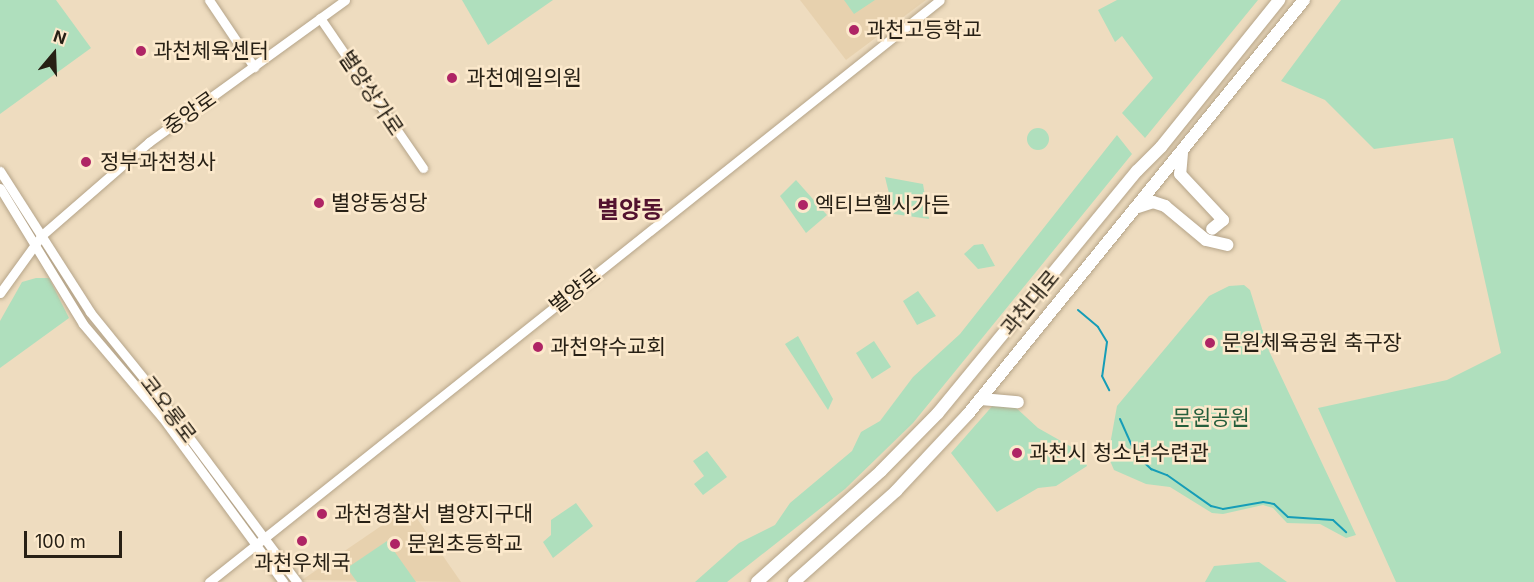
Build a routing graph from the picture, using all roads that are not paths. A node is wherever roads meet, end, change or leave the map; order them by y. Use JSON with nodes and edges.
{"nodes":[{"id":1,"x":209,"y":0,"type":"edge"},
{"id":2,"x":345,"y":0,"type":"edge"},
{"id":3,"x":940,"y":0,"type":"edge"},
{"id":4,"x":1279,"y":0,"type":"edge"},
{"id":5,"x":1304,"y":0,"type":"edge"},
{"id":6,"x":320,"y":18,"type":"junction"},
{"id":7,"x":254,"y":67,"type":"junction"},
{"id":8,"x":1182,"y":152,"type":"junction"},
{"id":9,"x":423,"y":168,"type":"dead end"},
{"id":10,"x":0,"y":171,"type":"edge"},
{"id":11,"x":0,"y":188,"type":"edge"},
{"id":12,"x":1138,"y":207,"type":"junction"},
{"id":13,"x":1212,"y":229,"type":"dead end"},
{"id":14,"x":39,"y":238,"type":"junction"},
{"id":15,"x":1227,"y":245,"type":"dead end"},
{"id":16,"x":0,"y":293,"type":"edge"},
{"id":17,"x":981,"y":399,"type":"junction"},
{"id":18,"x":1018,"y":402,"type":"dead end"},
{"id":19,"x":263,"y":536,"type":"junction"},
{"id":20,"x":254,"y":544,"type":"junction"},
{"id":21,"x":209,"y":582,"type":"edge"},
{"id":22,"x":283,"y":582,"type":"edge"},
{"id":23,"x":297,"y":582,"type":"edge"},
{"id":24,"x":757,"y":582,"type":"edge"},
{"id":25,"x":794,"y":582,"type":"edge"}],
"edges":[{"from":1,"to":7,"type":"street"},
{"from":2,"to":6,"type":"street","name":"중앙로"},
{"from":3,"to":19,"type":"street","name":"별양로"},
{"from":4,"to":24,"type":"highway","name":"과천대로"},
{"from":5,"to":8,"type":"highway","name":"과천대로"},
{"from":6,"to":7,"type":"street","name":"중앙로"},
{"from":6,"to":9,"type":"street","name":"별양상가로"},
{"from":7,"to":14,"type":"street","name":"중앙로"},
{"from":8,"to":12,"type":"highway","name":"과천대로"},
{"from":8,"to":13,"type":"highway"},
{"from":10,"to":14,"type":"street"},
{"from":11,"to":14,"type":"street"},
{"from":12,"to":15,"type":"highway"},
{"from":12,"to":17,"type":"highway","name":"과천대로"},
{"from":14,"to":16,"type":"street","name":"중앙로"},
{"from":14,"to":19,"type":"street","name":"코오롱로"},
{"from":14,"to":20,"type":"street"},
{"from":17,"to":18,"type":"highway"},
{"from":17,"to":25,"type":"highway","name":"과천대로"},
{"from":19,"to":20,"type":"street","name":"별양로"},
{"from":19,"to":23,"type":"street","name":"코오롱로"},
{"from":20,"to":21,"type":"street","name":"별양로"},
{"from":20,"to":22,"type":"street"}]}
